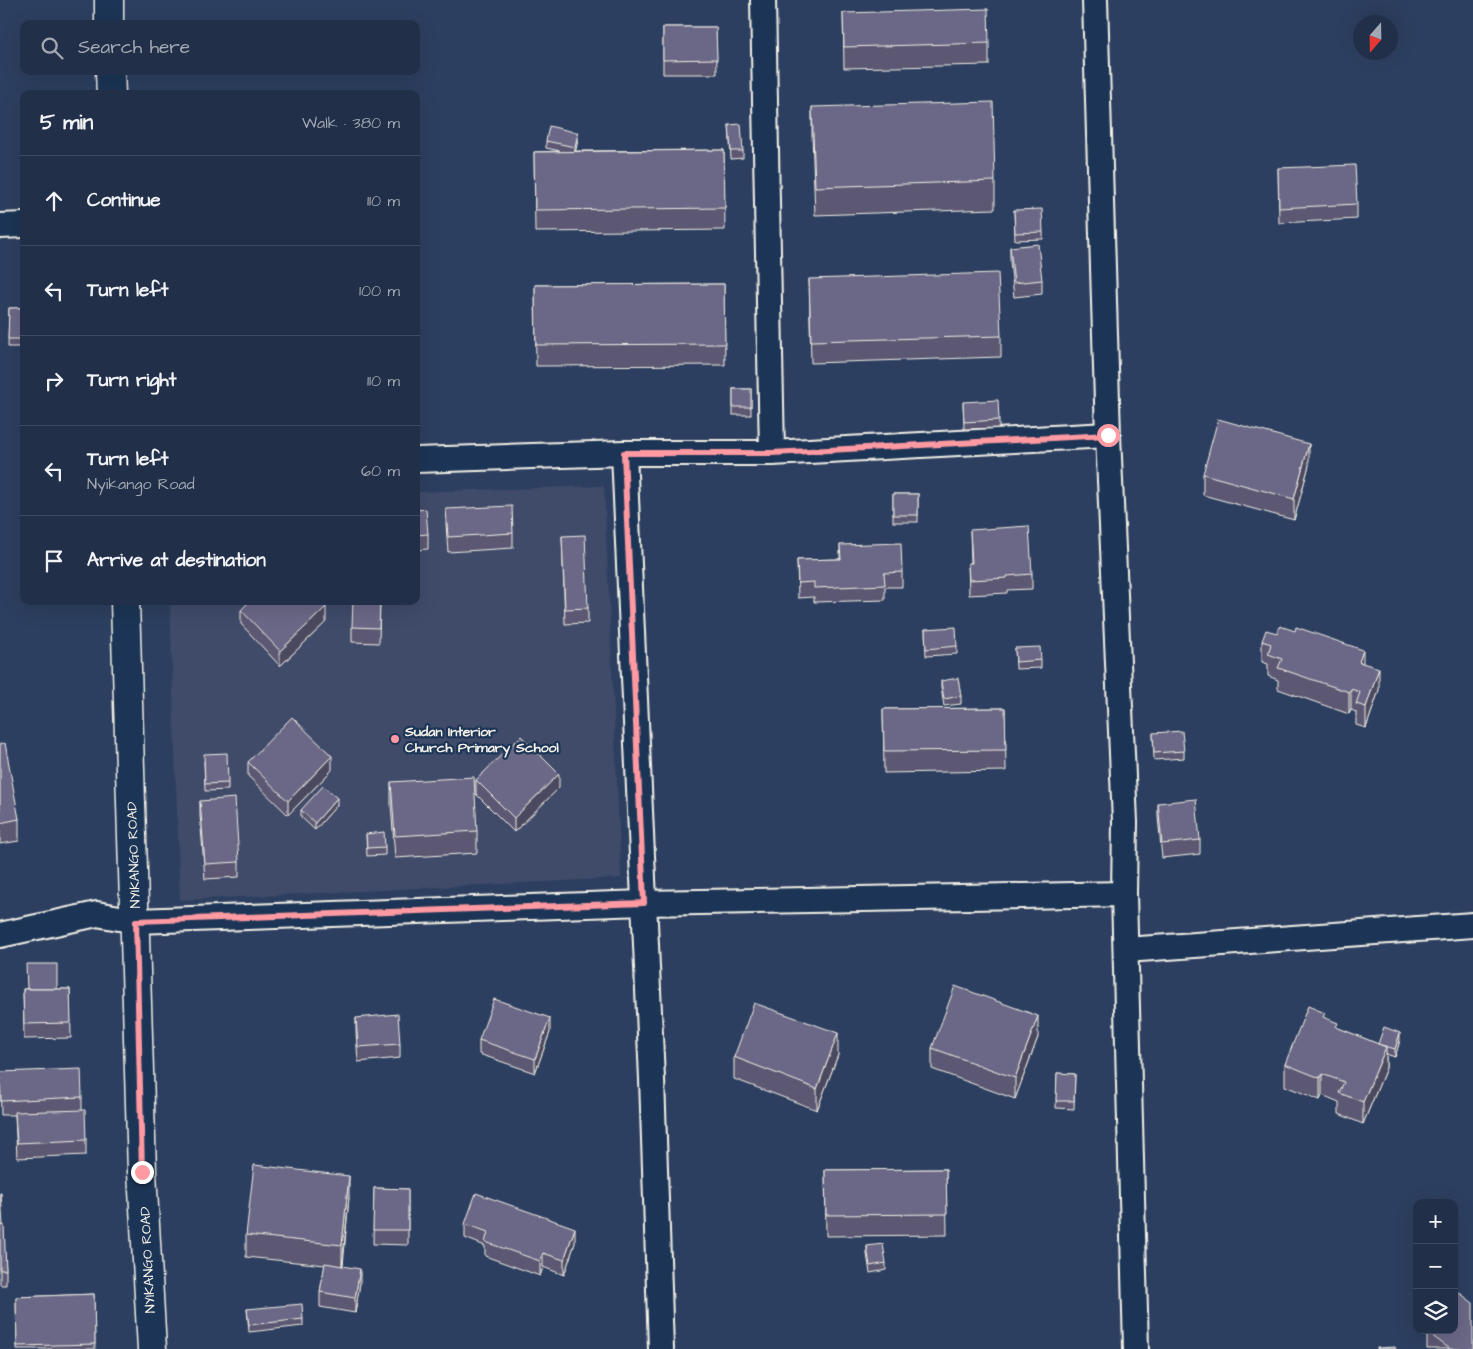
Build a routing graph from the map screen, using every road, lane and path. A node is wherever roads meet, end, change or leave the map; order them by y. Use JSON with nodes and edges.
{"nodes":[{"id":1,"x":109,"y":0,"type":"edge"},
{"id":2,"x":763,"y":0,"type":"edge"},
{"id":3,"x":1095,"y":0,"type":"edge"},
{"id":4,"x":109,"y":20,"type":"edge"},
{"id":5,"x":110,"y":75,"type":"edge"},
{"id":6,"x":111,"y":90,"type":"edge"},
{"id":7,"x":20,"y":225,"type":"edge"},
{"id":8,"x":0,"y":226,"type":"edge"},
{"id":9,"x":1108,"y":435,"type":"junction"},
{"id":10,"x":624,"y":453,"type":"junction"},
{"id":11,"x":772,"y":453,"type":"junction"},
{"id":12,"x":420,"y":460,"type":"edge"},
{"id":13,"x":125,"y":605,"type":"edge"},
{"id":14,"x":1124,"y":894,"type":"junction"},
{"id":15,"x":644,"y":903,"type":"junction"},
{"id":16,"x":136,"y":921,"type":"junction"},
{"id":17,"x":1473,"y":925,"type":"edge"},
{"id":18,"x":0,"y":935,"type":"edge"},
{"id":19,"x":1126,"y":950,"type":"junction"},
{"id":20,"x":152,"y":1349,"type":"edge"},
{"id":21,"x":661,"y":1349,"type":"edge"},
{"id":22,"x":1136,"y":1349,"type":"edge"}],
"edges":[{"from":1,"to":4,"type":"street"},
{"from":2,"to":11,"type":"street"},
{"from":3,"to":9,"type":"street"},
{"from":5,"to":6,"type":"street"},
{"from":7,"to":8,"type":"street"},
{"from":9,"to":11,"type":"street"},
{"from":9,"to":14,"type":"street"},
{"from":10,"to":11,"type":"street"},
{"from":10,"to":12,"type":"street"},
{"from":10,"to":15,"type":"street"},
{"from":13,"to":16,"type":"street","name":"NYIKANGO ROAD"},
{"from":14,"to":15,"type":"street"},
{"from":14,"to":19,"type":"street"},
{"from":15,"to":16,"type":"street"},
{"from":15,"to":21,"type":"street"},
{"from":16,"to":18,"type":"street"},
{"from":16,"to":20,"type":"street","name":"NYIKANGO ROAD"},
{"from":17,"to":19,"type":"street"},
{"from":19,"to":22,"type":"street"}]}
